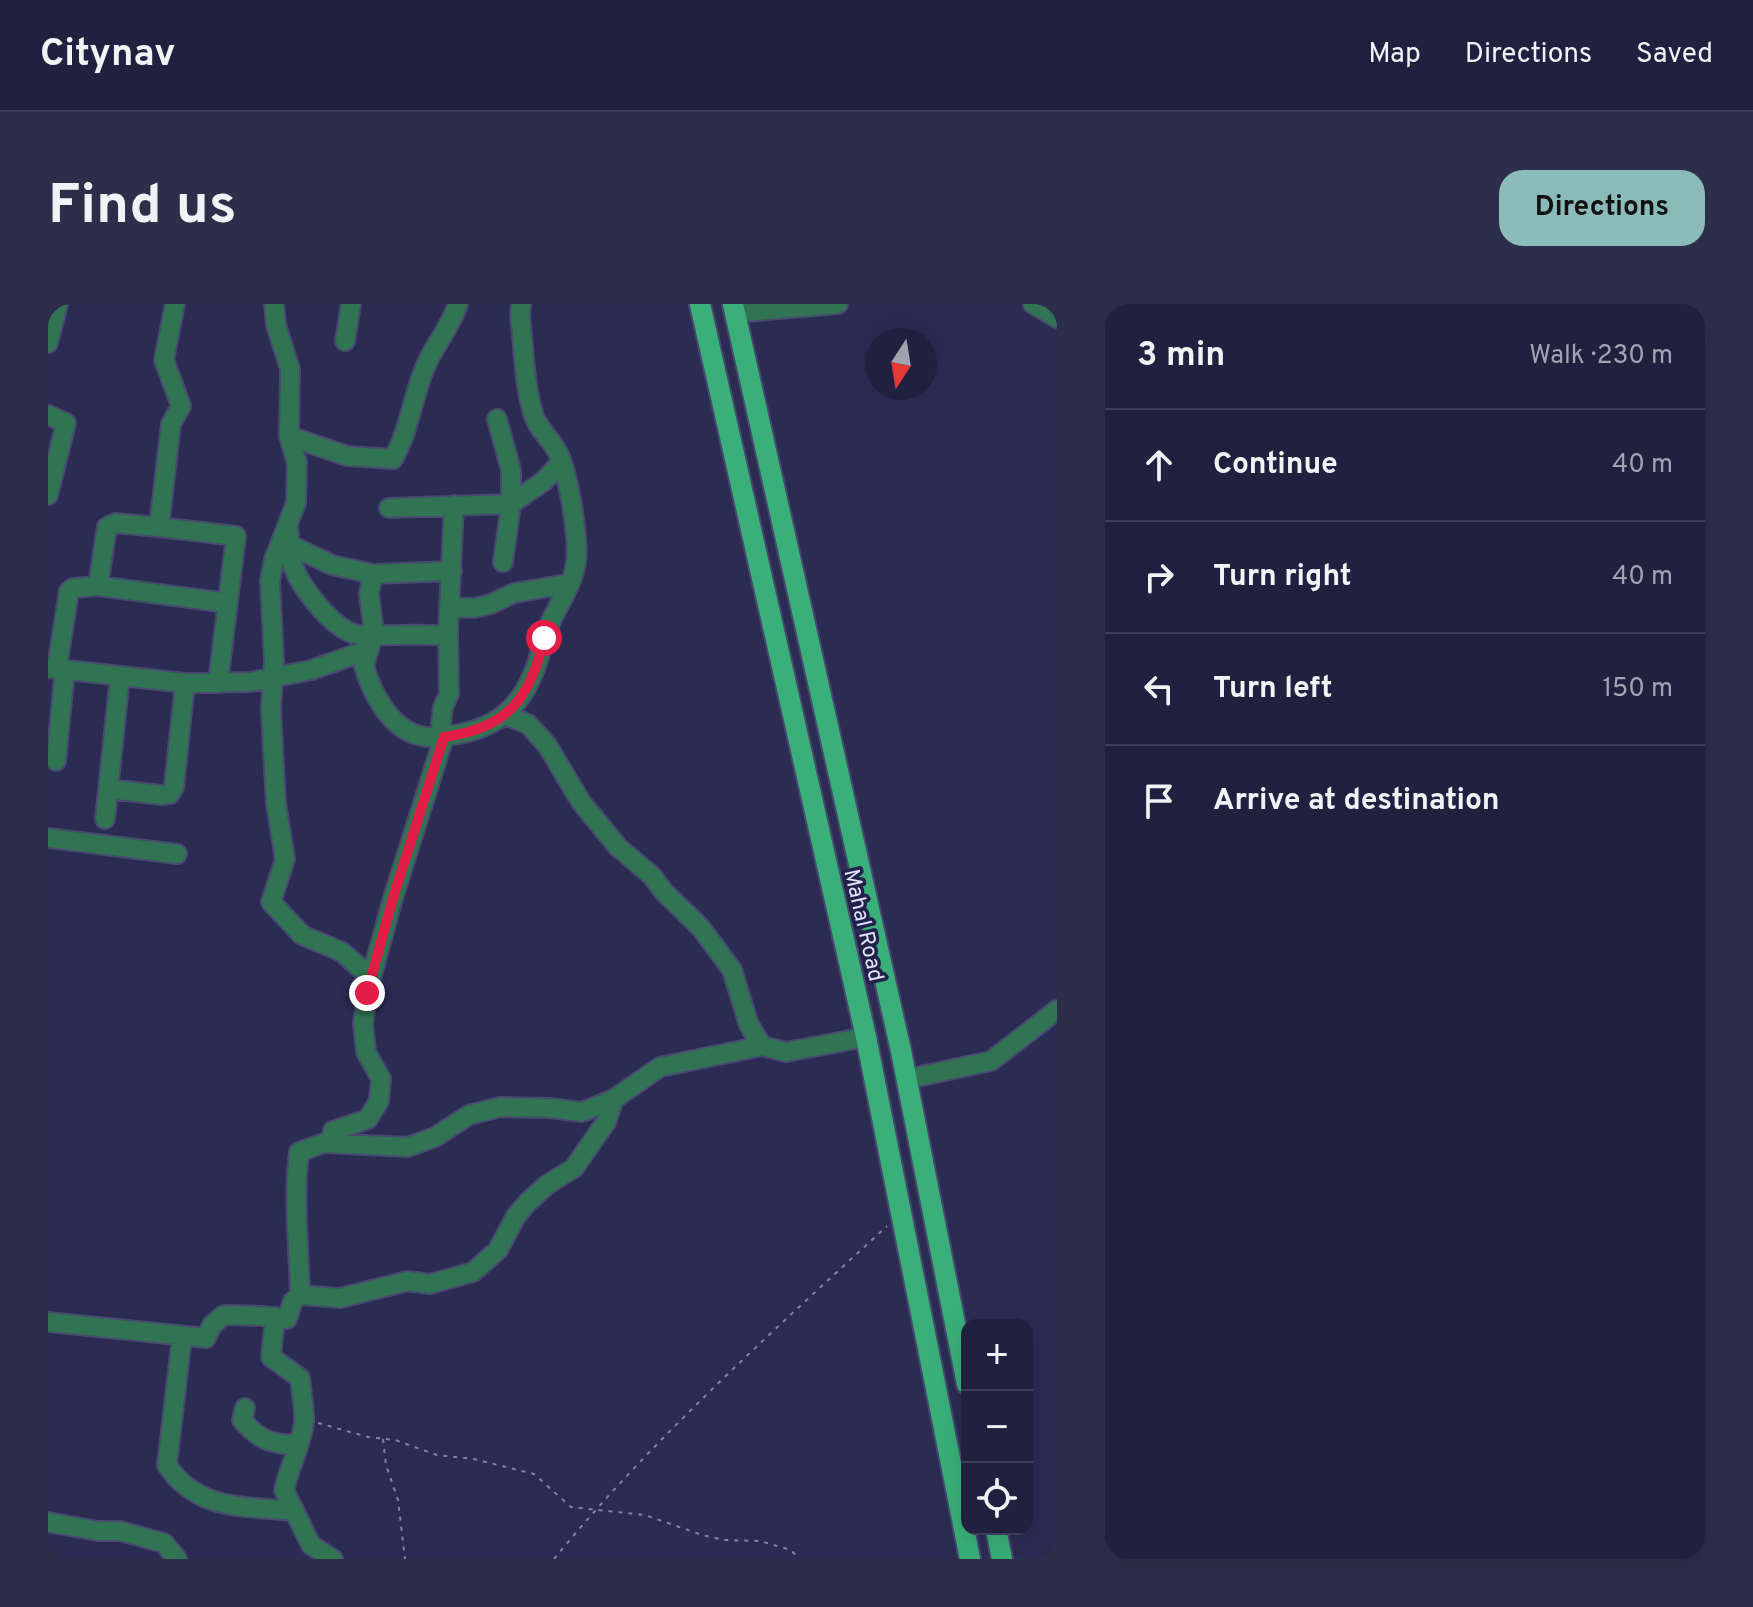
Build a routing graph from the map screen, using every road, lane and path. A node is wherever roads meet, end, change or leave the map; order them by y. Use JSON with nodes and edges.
{"nodes":[{"id":1,"x":58,"y":304,"type":"edge"},
{"id":2,"x":175,"y":304,"type":"edge"},
{"id":3,"x":274,"y":304,"type":"edge"},
{"id":4,"x":351,"y":304,"type":"edge"},
{"id":5,"x":458,"y":304,"type":"edge"},
{"id":6,"x":521,"y":304,"type":"edge"},
{"id":7,"x":700,"y":304,"type":"edge"},
{"id":8,"x":838,"y":304,"type":"edge"},
{"id":9,"x":1033,"y":304,"type":"edge"},
{"id":10,"x":762,"y":308,"type":"edge"},
{"id":11,"x":733,"y":309,"type":"edge"},
{"id":12,"x":1057,"y":318,"type":"edge"},
{"id":13,"x":345,"y":341,"type":"dead end"},
{"id":14,"x":48,"y":343,"type":"edge"},
{"id":15,"x":48,"y":415,"type":"edge"},
{"id":16,"x":497,"y":419,"type":"dead end"},
{"id":17,"x":289,"y":436,"type":"junction"},
{"id":18,"x":561,"y":462,"type":"junction"},
{"id":19,"x":48,"y":495,"type":"edge"},
{"id":20,"x":511,"y":504,"type":"junction"},
{"id":21,"x":454,"y":505,"type":"junction"},
{"id":22,"x":389,"y":508,"type":"dead end"},
{"id":23,"x":287,"y":526,"type":"junction"},
{"id":24,"x":159,"y":527,"type":"junction"},
{"id":25,"x":290,"y":545,"type":"junction"},
{"id":26,"x":503,"y":562,"type":"dead end"},
{"id":27,"x":452,"y":571,"type":"junction"},
{"id":28,"x":373,"y":574,"type":"junction"},
{"id":29,"x":567,"y":584,"type":"junction"},
{"id":30,"x":98,"y":586,"type":"junction"},
{"id":31,"x":228,"y":603,"type":"junction"},
{"id":32,"x":450,"y":607,"type":"junction"},
{"id":33,"x":448,"y":636,"type":"junction"},
{"id":34,"x":371,"y":642,"type":"junction"},
{"id":35,"x":57,"y":668,"type":"edge"},
{"id":36,"x":120,"y":676,"type":"junction"},
{"id":37,"x":272,"y":679,"type":"junction"},
{"id":38,"x":185,"y":683,"type":"junction"},
{"id":39,"x":218,"y":683,"type":"junction"},
{"id":40,"x":505,"y":715,"type":"junction"},
{"id":41,"x":444,"y":737,"type":"junction"},
{"id":42,"x":56,"y":761,"type":"dead end"},
{"id":43,"x":109,"y":789,"type":"junction"},
{"id":44,"x":105,"y":819,"type":"dead end"},
{"id":45,"x":48,"y":838,"type":"edge"},
{"id":46,"x":177,"y":854,"type":"dead end"},
{"id":47,"x":370,"y":977,"type":"junction"},
{"id":48,"x":1057,"y":1010,"type":"edge"},
{"id":49,"x":866,"y":1037,"type":"junction"},
{"id":50,"x":762,"y":1046,"type":"junction"},
{"id":51,"x":907,"y":1079,"type":"junction"},
{"id":52,"x":614,"y":1099,"type":"junction"},
{"id":53,"x":331,"y":1143,"type":"junction"},
{"id":54,"x":901,"y":1213,"type":"junction"},
{"id":55,"x":300,"y":1295,"type":"junction"},
{"id":56,"x":275,"y":1317,"type":"junction"},
{"id":57,"x":48,"y":1322,"type":"edge"},
{"id":58,"x":182,"y":1336,"type":"junction"},
{"id":59,"x":961,"y":1354,"type":"edge"},
{"id":60,"x":245,"y":1408,"type":"dead end"},
{"id":61,"x":304,"y":1420,"type":"junction"},
{"id":62,"x":383,"y":1438,"type":"junction"},
{"id":63,"x":298,"y":1444,"type":"junction"},
{"id":64,"x":293,"y":1511,"type":"junction"},
{"id":65,"x":593,"y":1511,"type":"junction"},
{"id":66,"x":48,"y":1522,"type":"edge"},
{"id":67,"x":997,"y":1535,"type":"edge"},
{"id":68,"x":177,"y":1559,"type":"edge"},
{"id":69,"x":333,"y":1559,"type":"edge"},
{"id":70,"x":405,"y":1559,"type":"edge"},
{"id":71,"x":554,"y":1559,"type":"edge"},
{"id":72,"x":799,"y":1559,"type":"edge"},
{"id":73,"x":970,"y":1559,"type":"edge"},
{"id":74,"x":1002,"y":1559,"type":"edge"}],
"edges":[{"from":1,"to":14,"type":"street"},
{"from":2,"to":24,"type":"street"},
{"from":3,"to":17,"type":"street"},
{"from":4,"to":13,"type":"street"},
{"from":5,"to":17,"type":"street"},
{"from":6,"to":18,"type":"street"},
{"from":7,"to":49,"type":"main road","name":"Mahal Road"},
{"from":8,"to":10,"type":"street"},
{"from":9,"to":12,"type":"street"},
{"from":10,"to":11,"type":"street"},
{"from":11,"to":51,"type":"main road","name":"Mahal Road"},
{"from":15,"to":19,"type":"street"},
{"from":16,"to":20,"type":"street"},
{"from":17,"to":23,"type":"street"},
{"from":18,"to":20,"type":"street"},
{"from":18,"to":29,"type":"street"},
{"from":20,"to":21,"type":"street"},
{"from":20,"to":26,"type":"street"},
{"from":21,"to":22,"type":"street"},
{"from":21,"to":27,"type":"street"},
{"from":23,"to":25,"type":"street"},
{"from":23,"to":37,"type":"street"},
{"from":24,"to":30,"type":"street"},
{"from":24,"to":31,"type":"street"},
{"from":25,"to":28,"type":"street"},
{"from":25,"to":34,"type":"street"},
{"from":27,"to":28,"type":"street"},
{"from":27,"to":32,"type":"street"},
{"from":28,"to":34,"type":"street"},
{"from":29,"to":32,"type":"street"},
{"from":29,"to":40,"type":"street"},
{"from":30,"to":31,"type":"street"},
{"from":30,"to":35,"type":"street"},
{"from":31,"to":39,"type":"street"},
{"from":32,"to":33,"type":"street"},
{"from":33,"to":34,"type":"street"},
{"from":33,"to":41,"type":"street"},
{"from":34,"to":37,"type":"street"},
{"from":34,"to":41,"type":"street"},
{"from":35,"to":36,"type":"street"},
{"from":35,"to":42,"type":"street"},
{"from":36,"to":38,"type":"street"},
{"from":36,"to":43,"type":"street"},
{"from":37,"to":39,"type":"street"},
{"from":37,"to":47,"type":"street"},
{"from":38,"to":39,"type":"street"},
{"from":38,"to":43,"type":"street"},
{"from":40,"to":41,"type":"street"},
{"from":40,"to":50,"type":"street"},
{"from":41,"to":47,"type":"street"},
{"from":43,"to":44,"type":"street"},
{"from":45,"to":46,"type":"street"},
{"from":47,"to":53,"type":"street"},
{"from":48,"to":51,"type":"street"},
{"from":49,"to":50,"type":"street"},
{"from":49,"to":54,"type":"main road","name":"Mahal Road"},
{"from":50,"to":52,"type":"street"},
{"from":51,"to":59,"type":"main road","name":"Mahal Road"},
{"from":52,"to":53,"type":"street"},
{"from":52,"to":55,"type":"street"},
{"from":53,"to":55,"type":"street"},
{"from":54,"to":65,"type":"path"},
{"from":54,"to":73,"type":"main road","name":"Mahal Road"},
{"from":55,"to":56,"type":"street"},
{"from":56,"to":58,"type":"street"},
{"from":56,"to":61,"type":"street"},
{"from":57,"to":58,"type":"street"},
{"from":58,"to":64,"type":"street"},
{"from":60,"to":63,"type":"street"},
{"from":61,"to":62,"type":"path"},
{"from":61,"to":63,"type":"street"},
{"from":62,"to":65,"type":"path"},
{"from":62,"to":70,"type":"path"},
{"from":63,"to":64,"type":"street"},
{"from":64,"to":69,"type":"street"},
{"from":65,"to":71,"type":"path"},
{"from":65,"to":72,"type":"path"},
{"from":66,"to":68,"type":"street"},
{"from":67,"to":74,"type":"main road"}]}
